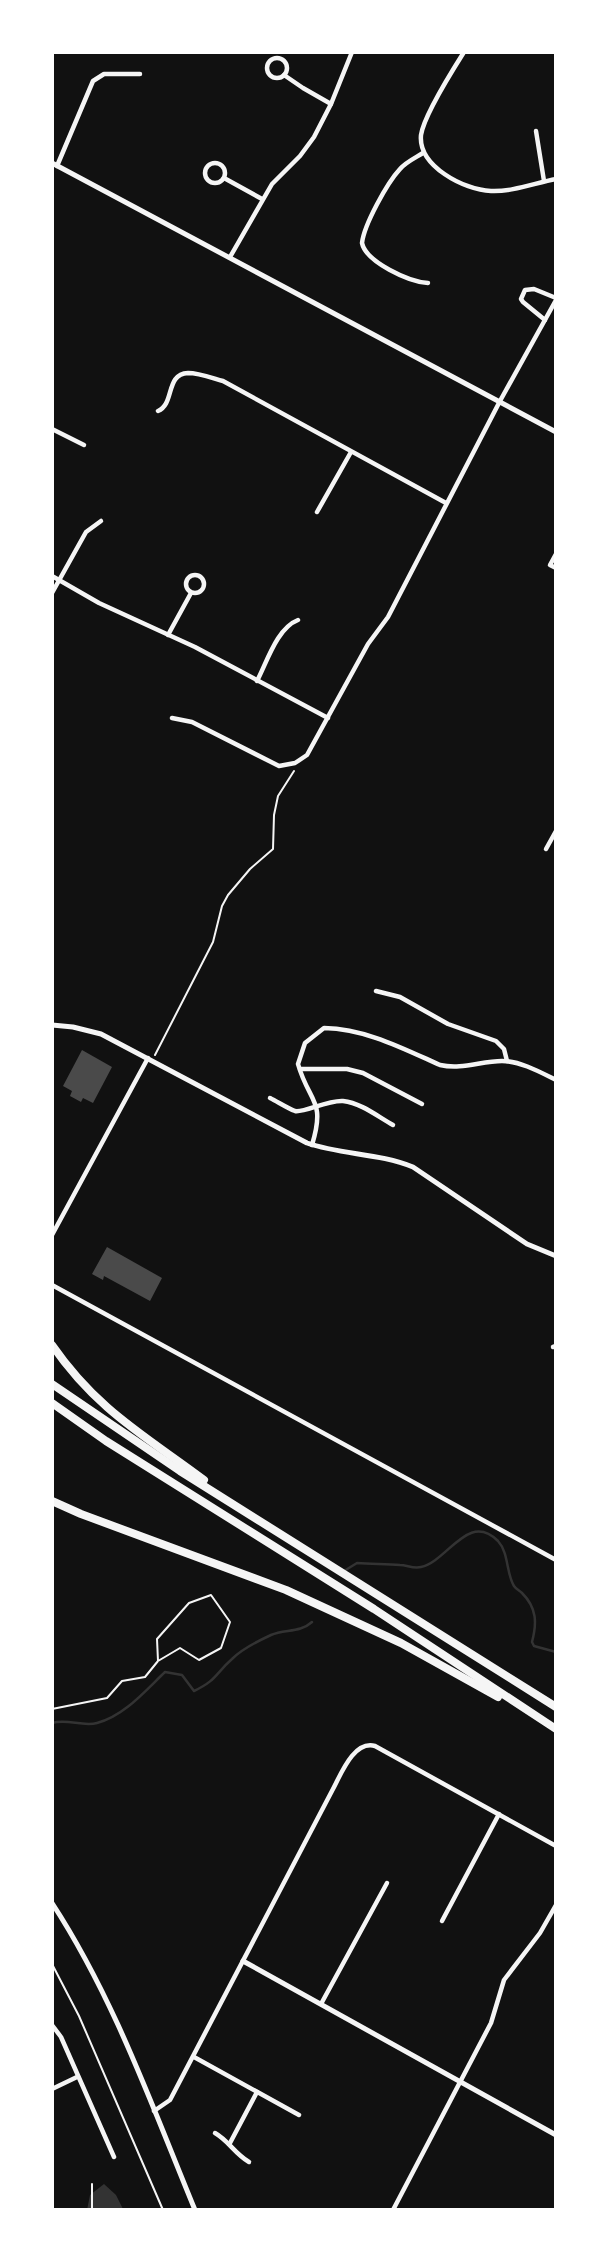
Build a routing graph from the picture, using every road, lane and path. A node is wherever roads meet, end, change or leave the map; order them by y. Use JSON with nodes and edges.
{"nodes":[{"id":1,"x":352,"y":52,"type":"edge"},
{"id":2,"x":464,"y":52,"type":"edge"},
{"id":3,"x":140,"y":74,"type":"dead end"},
{"id":4,"x":284,"y":75,"type":"junction"},
{"id":5,"x":331,"y":104,"type":"junction"},
{"id":6,"x":536,"y":131,"type":"dead end"},
{"id":7,"x":423,"y":153,"type":"junction"},
{"id":8,"x":55,"y":164,"type":"edge"},
{"id":9,"x":52,"y":174,"type":"edge"},
{"id":10,"x":223,"y":178,"type":"junction"},
{"id":11,"x":555,"y":179,"type":"edge"},
{"id":12,"x":544,"y":181,"type":"junction"},
{"id":13,"x":262,"y":199,"type":"junction"},
{"id":14,"x":230,"y":257,"type":"junction"},
{"id":15,"x":428,"y":283,"type":"dead end"},
{"id":16,"x":555,"y":299,"type":"edge"},
{"id":17,"x":545,"y":320,"type":"junction"},
{"id":18,"x":500,"y":401,"type":"junction"},
{"id":19,"x":158,"y":411,"type":"dead end"},
{"id":20,"x":52,"y":429,"type":"edge"},
{"id":21,"x":555,"y":432,"type":"edge"},
{"id":22,"x":84,"y":445,"type":"dead end"},
{"id":23,"x":351,"y":452,"type":"junction"},
{"id":24,"x":446,"y":503,"type":"junction"},
{"id":25,"x":317,"y":512,"type":"dead end"},
{"id":26,"x":101,"y":521,"type":"dead end"},
{"id":27,"x":555,"y":554,"type":"edge"},
{"id":28,"x":553,"y":566,"type":"edge"},
{"id":29,"x":52,"y":576,"type":"edge"},
{"id":30,"x":60,"y":580,"type":"junction"},
{"id":31,"x":191,"y":592,"type":"junction"},
{"id":32,"x":52,"y":593,"type":"edge"},
{"id":33,"x":298,"y":620,"type":"dead end"},
{"id":34,"x":168,"y":635,"type":"junction"},
{"id":35,"x":257,"y":681,"type":"junction"},
{"id":36,"x":172,"y":718,"type":"dead end"},
{"id":37,"x":328,"y":718,"type":"junction"},
{"id":38,"x":295,"y":763,"type":"junction"},
{"id":39,"x":555,"y":831,"type":"edge"},
{"id":40,"x":546,"y":849,"type":"dead end"},
{"id":41,"x":376,"y":991,"type":"dead end"},
{"id":42,"x":52,"y":1025,"type":"edge"},
{"id":43,"x":150,"y":1059,"type":"junction"},
{"id":44,"x":507,"y":1061,"type":"junction"},
{"id":45,"x":300,"y":1069,"type":"junction"},
{"id":46,"x":555,"y":1080,"type":"edge"},
{"id":47,"x":270,"y":1098,"type":"dead end"},
{"id":48,"x":422,"y":1104,"type":"dead end"},
{"id":49,"x":317,"y":1105,"type":"junction"},
{"id":50,"x":393,"y":1125,"type":"dead end"},
{"id":51,"x":312,"y":1145,"type":"junction"},
{"id":52,"x":52,"y":1235,"type":"edge"},
{"id":53,"x":555,"y":1256,"type":"edge"},
{"id":54,"x":52,"y":1285,"type":"edge"},
{"id":55,"x":52,"y":1345,"type":"edge"},
{"id":56,"x":52,"y":1384,"type":"edge"},
{"id":57,"x":52,"y":1403,"type":"edge"},
{"id":58,"x":52,"y":1501,"type":"edge"},
{"id":59,"x":240,"y":1508,"type":"junction"},
{"id":60,"x":555,"y":1560,"type":"edge"},
{"id":61,"x":158,"y":1661,"type":"junction"},
{"id":62,"x":555,"y":1707,"type":"edge"},
{"id":63,"x":52,"y":1709,"type":"edge"},
{"id":64,"x":532,"y":1714,"type":"junction"},
{"id":65,"x":555,"y":1729,"type":"edge"},
{"id":66,"x":499,"y":1814,"type":"junction"},
{"id":67,"x":555,"y":1846,"type":"edge"},
{"id":68,"x":387,"y":1883,"type":"dead end"},
{"id":69,"x":52,"y":1903,"type":"edge"},
{"id":70,"x":555,"y":1905,"type":"edge"},
{"id":71,"x":442,"y":1921,"type":"dead end"},
{"id":72,"x":243,"y":1961,"type":"junction"},
{"id":73,"x":52,"y":1964,"type":"edge"},
{"id":74,"x":321,"y":2004,"type":"junction"},
{"id":75,"x":52,"y":2025,"type":"edge"},
{"id":76,"x":194,"y":2057,"type":"junction"},
{"id":77,"x":77,"y":2077,"type":"junction"},
{"id":78,"x":460,"y":2082,"type":"junction"},
{"id":79,"x":52,"y":2089,"type":"edge"},
{"id":80,"x":257,"y":2092,"type":"junction"},
{"id":81,"x":154,"y":2111,"type":"junction"},
{"id":82,"x":299,"y":2115,"type":"dead end"},
{"id":83,"x":215,"y":2133,"type":"dead end"},
{"id":84,"x":555,"y":2135,"type":"edge"},
{"id":85,"x":230,"y":2143,"type":"junction"},
{"id":86,"x":114,"y":2157,"type":"dead end"},
{"id":87,"x":248,"y":2162,"type":"dead end"},
{"id":88,"x":92,"y":2184,"type":"dead end"},
{"id":89,"x":92,"y":2210,"type":"edge"},
{"id":90,"x":163,"y":2210,"type":"edge"},
{"id":91,"x":195,"y":2210,"type":"edge"},
{"id":92,"x":393,"y":2210,"type":"edge"}],
"edges":[{"from":1,"to":5,"type":"street"},
{"from":2,"to":7,"type":"street"},
{"from":3,"to":8,"type":"street"},
{"from":4,"to":4,"type":"street"},
{"from":4,"to":5,"type":"street"},
{"from":5,"to":13,"type":"street"},
{"from":6,"to":12,"type":"street"},
{"from":7,"to":12,"type":"street"},
{"from":7,"to":15,"type":"street"},
{"from":8,"to":9,"type":"street"},
{"from":8,"to":14,"type":"street"},
{"from":10,"to":10,"type":"street"},
{"from":10,"to":13,"type":"street"},
{"from":11,"to":12,"type":"street"},
{"from":13,"to":14,"type":"street"},
{"from":14,"to":18,"type":"street"},
{"from":16,"to":17,"type":"street"},
{"from":16,"to":17,"type":"street"},
{"from":17,"to":18,"type":"street"},
{"from":18,"to":21,"type":"street"},
{"from":18,"to":24,"type":"street"},
{"from":19,"to":23,"type":"street"},
{"from":20,"to":22,"type":"street"},
{"from":23,"to":24,"type":"street"},
{"from":23,"to":25,"type":"street"},
{"from":24,"to":37,"type":"street"},
{"from":26,"to":30,"type":"street"},
{"from":27,"to":28,"type":"street"},
{"from":29,"to":30,"type":"street"},
{"from":30,"to":32,"type":"street"},
{"from":30,"to":34,"type":"street"},
{"from":31,"to":31,"type":"street"},
{"from":31,"to":34,"type":"street"},
{"from":33,"to":35,"type":"street"},
{"from":34,"to":35,"type":"street"},
{"from":35,"to":37,"type":"street"},
{"from":36,"to":38,"type":"street"},
{"from":37,"to":38,"type":"street"},
{"from":38,"to":43,"type":"path"},
{"from":39,"to":40,"type":"street"},
{"from":41,"to":44,"type":"street"},
{"from":42,"to":43,"type":"street"},
{"from":43,"to":51,"type":"street"},
{"from":43,"to":52,"type":"street"},
{"from":44,"to":45,"type":"street"},
{"from":44,"to":46,"type":"street"},
{"from":45,"to":48,"type":"street"},
{"from":45,"to":49,"type":"street"},
{"from":47,"to":49,"type":"street"},
{"from":49,"to":50,"type":"street"},
{"from":49,"to":51,"type":"street"},
{"from":51,"to":53,"type":"street"},
{"from":54,"to":60,"type":"street"},
{"from":55,"to":59,"type":"highway"},
{"from":56,"to":59,"type":"highway"},
{"from":57,"to":64,"type":"highway"},
{"from":58,"to":64,"type":"highway"},
{"from":59,"to":62,"type":"highway"},
{"from":61,"to":61,"type":"path"},
{"from":61,"to":63,"type":"path"},
{"from":64,"to":65,"type":"highway"},
{"from":66,"to":67,"type":"street"},
{"from":66,"to":71,"type":"street"},
{"from":66,"to":72,"type":"street"},
{"from":68,"to":74,"type":"street"},
{"from":69,"to":81,"type":"street"},
{"from":70,"to":78,"type":"street"},
{"from":72,"to":74,"type":"street"},
{"from":72,"to":76,"type":"street"},
{"from":73,"to":90,"type":"path"},
{"from":74,"to":78,"type":"street"},
{"from":75,"to":77,"type":"street"},
{"from":76,"to":80,"type":"street"},
{"from":76,"to":81,"type":"street"},
{"from":77,"to":79,"type":"street"},
{"from":77,"to":86,"type":"street"},
{"from":78,"to":84,"type":"street"},
{"from":78,"to":92,"type":"street"},
{"from":80,"to":82,"type":"street"},
{"from":80,"to":85,"type":"street"},
{"from":81,"to":91,"type":"street"},
{"from":83,"to":85,"type":"street"},
{"from":85,"to":87,"type":"street"},
{"from":88,"to":89,"type":"path"}]}
